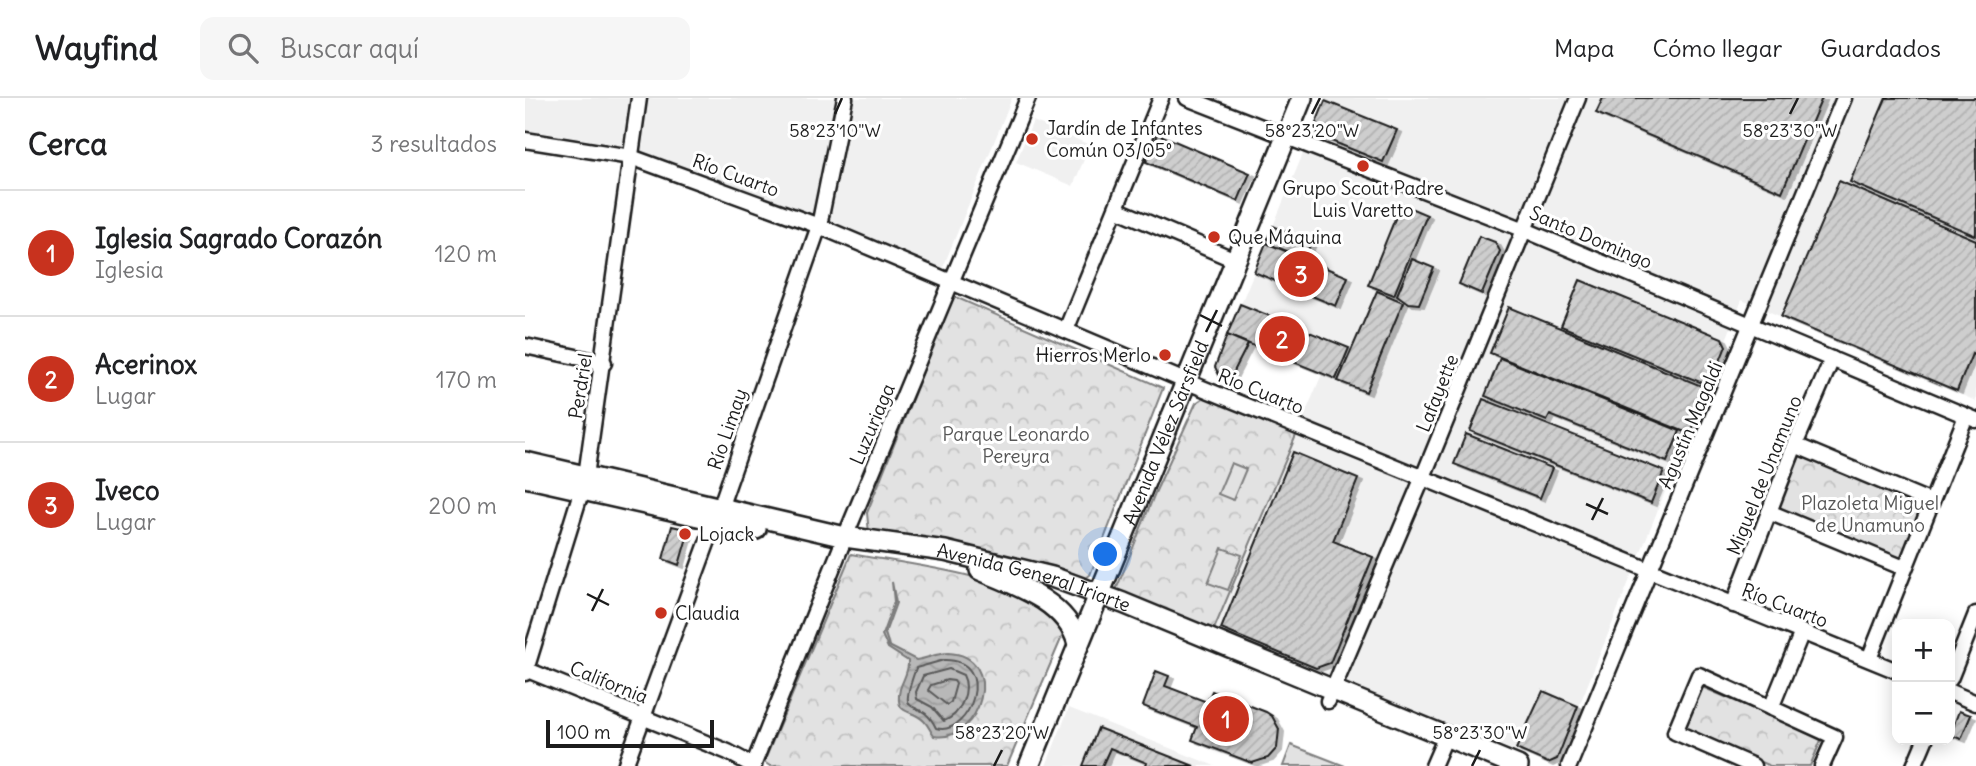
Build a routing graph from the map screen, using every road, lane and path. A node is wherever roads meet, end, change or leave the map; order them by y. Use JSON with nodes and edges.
{"nodes":[{"id":1,"x":639,"y":98,"type":"edge"},
{"id":2,"x":845,"y":98,"type":"edge"},
{"id":3,"x":1028,"y":98,"type":"edge"},
{"id":4,"x":1161,"y":98,"type":"edge"},
{"id":5,"x":1187,"y":98,"type":"edge"},
{"id":6,"x":1302,"y":98,"type":"edge"},
{"id":7,"x":1578,"y":98,"type":"edge"},
{"id":8,"x":1844,"y":98,"type":"edge"},
{"id":9,"x":1286,"y":138,"type":"junction"},
{"id":10,"x":525,"y":140,"type":"edge"},
{"id":11,"x":631,"y":157,"type":"junction"},
{"id":12,"x":1116,"y":209,"type":"junction"},
{"id":13,"x":819,"y":226,"type":"junction"},
{"id":14,"x":1525,"y":230,"type":"junction"},
{"id":15,"x":1235,"y":260,"type":"junction"},
{"id":16,"x":952,"y":284,"type":"junction"},
{"id":17,"x":1751,"y":327,"type":"junction"},
{"id":18,"x":1066,"y":330,"type":"junction"},
{"id":19,"x":525,"y":346,"type":"edge"},
{"id":20,"x":1832,"y":359,"type":"junction"},
{"id":21,"x":604,"y":363,"type":"junction"},
{"id":22,"x":1185,"y":381,"type":"junction"},
{"id":23,"x":1971,"y":418,"type":"edge"},
{"id":24,"x":1795,"y":445,"type":"junction"},
{"id":25,"x":525,"y":462,"type":"edge"},
{"id":26,"x":525,"y":477,"type":"edge"},
{"id":27,"x":1423,"y":477,"type":"junction"},
{"id":28,"x":585,"y":483,"type":"junction"},
{"id":29,"x":1931,"y":502,"type":"junction"},
{"id":30,"x":1769,"y":512,"type":"junction"},
{"id":31,"x":717,"y":514,"type":"junction"},
{"id":32,"x":843,"y":542,"type":"junction"},
{"id":33,"x":1904,"y":568,"type":"junction"},
{"id":34,"x":979,"y":570,"type":"junction"},
{"id":35,"x":1649,"y":571,"type":"junction"},
{"id":36,"x":1096,"y":600,"type":"junction"},
{"id":37,"x":1733,"y":605,"type":"junction"},
{"id":38,"x":1976,"y":614,"type":"edge"},
{"id":39,"x":1802,"y":632,"type":"junction"},
{"id":40,"x":1078,"y":644,"type":"junction"},
{"id":41,"x":1869,"y":659,"type":"junction"},
{"id":42,"x":1955,"y":666,"type":"edge"},
{"id":43,"x":1892,"y":669,"type":"edge"},
{"id":44,"x":525,"y":670,"type":"edge"},
{"id":45,"x":1955,"y":694,"type":"edge"},
{"id":46,"x":1331,"y":695,"type":"junction"},
{"id":47,"x":1976,"y":703,"type":"edge"},
{"id":48,"x":1771,"y":708,"type":"junction"},
{"id":49,"x":643,"y":717,"type":"junction"},
{"id":50,"x":1444,"y":742,"type":"junction"},
{"id":51,"x":1923,"y":745,"type":"edge"},
{"id":52,"x":1749,"y":765,"type":"edge"},
{"id":53,"x":625,"y":766,"type":"edge"},
{"id":54,"x":754,"y":766,"type":"edge"},
{"id":55,"x":1029,"y":766,"type":"edge"},
{"id":56,"x":1433,"y":766,"type":"edge"},
{"id":57,"x":1487,"y":766,"type":"edge"},
{"id":58,"x":1518,"y":766,"type":"edge"},
{"id":59,"x":1569,"y":766,"type":"edge"},
{"id":60,"x":1822,"y":766,"type":"edge"},
{"id":61,"x":1914,"y":766,"type":"edge"}],
"edges":[{"from":1,"to":11,"type":"street","name":"Perdriel"},
{"from":2,"to":13,"type":"street","name":"Río Limay"},
{"from":3,"to":16,"type":"street","name":"Luzuriaga"},
{"from":4,"to":12,"type":"street"},
{"from":5,"to":9,"type":"street","name":"Santo Domingo"},
{"from":6,"to":9,"type":"main road","name":"Avenida Vélez Sársfield"},
{"from":7,"to":14,"type":"street","name":"Lafayette"},
{"from":8,"to":17,"type":"street","name":"Agustín Magaldi"},
{"from":9,"to":14,"type":"street","name":"Santo Domingo"},
{"from":9,"to":15,"type":"main road","name":"Avenida Vélez Sársfield"},
{"from":10,"to":11,"type":"street","name":"Río Cuarto"},
{"from":11,"to":13,"type":"street","name":"Río Cuarto"},
{"from":11,"to":21,"type":"street","name":"Perdriel"},
{"from":12,"to":15,"type":"street"},
{"from":12,"to":18,"type":"street"},
{"from":13,"to":16,"type":"street","name":"Río Cuarto"},
{"from":13,"to":31,"type":"street","name":"Río Limay"},
{"from":14,"to":17,"type":"street","name":"Santo Domingo"},
{"from":14,"to":27,"type":"street","name":"Lafayette"},
{"from":15,"to":22,"type":"main road","name":"Avenida Vélez Sársfield"},
{"from":16,"to":18,"type":"street","name":"Río Cuarto"},
{"from":16,"to":32,"type":"street","name":"Luzuriaga"},
{"from":17,"to":20,"type":"street","name":"Santo Domingo"},
{"from":17,"to":35,"type":"street","name":"Agustín Magaldi"},
{"from":18,"to":22,"type":"street","name":"Río Cuarto"},
{"from":19,"to":21,"type":"street"},
{"from":20,"to":23,"type":"street","name":"Santo Domingo"},
{"from":20,"to":24,"type":"street","name":"Miguel de Unamuno"},
{"from":21,"to":28,"type":"street","name":"Perdriel"},
{"from":22,"to":27,"type":"street","name":"Río Cuarto"},
{"from":22,"to":36,"type":"main road","name":"Avenida Vélez Sársfield"},
{"from":23,"to":29,"type":"street"},
{"from":24,"to":29,"type":"street"},
{"from":24,"to":30,"type":"street","name":"Miguel de Unamuno"},
{"from":25,"to":28,"type":"main road","name":"Avenida General Iriarte"},
{"from":26,"to":28,"type":"main road","name":"Avenida General Iriarte"},
{"from":27,"to":35,"type":"street","name":"Río Cuarto"},
{"from":27,"to":46,"type":"street","name":"Lafayette"},
{"from":28,"to":31,"type":"main road","name":"Avenida General Iriarte"},
{"from":28,"to":44,"type":"street","name":"Perdriel"},
{"from":29,"to":33,"type":"street"},
{"from":30,"to":33,"type":"street"},
{"from":30,"to":37,"type":"street","name":"Miguel de Unamuno"},
{"from":31,"to":32,"type":"main road","name":"Avenida General Iriarte"},
{"from":31,"to":49,"type":"street","name":"Río Limay"},
{"from":32,"to":34,"type":"main road","name":"Avenida General Iriarte"},
{"from":32,"to":36,"type":"main road","name":"Avenida General Iriarte"},
{"from":32,"to":54,"type":"street","name":"Luzuriaga"},
{"from":33,"to":41,"type":"street"},
{"from":34,"to":36,"type":"main road","name":"Avenida General Iriarte"},
{"from":34,"to":40,"type":"main road"},
{"from":35,"to":37,"type":"street","name":"Río Cuarto"},
{"from":35,"to":59,"type":"street","name":"Agustín Magaldi"},
{"from":36,"to":40,"type":"main road","name":"Avenida Vélez Sársfield"},
{"from":36,"to":46,"type":"main road","name":"Avenida General Iriarte"},
{"from":37,"to":39,"type":"street","name":"Río Cuarto"},
{"from":38,"to":42,"type":"street"},
{"from":39,"to":41,"type":"street","name":"Río Cuarto"},
{"from":39,"to":48,"type":"street"},
{"from":40,"to":55,"type":"main road","name":"Avenida Vélez Sársfield"},
{"from":41,"to":43,"type":"street","name":"Río Cuarto"},
{"from":44,"to":49,"type":"street","name":"California"},
{"from":45,"to":47,"type":"street"},
{"from":46,"to":50,"type":"main road","name":"Avenida General Iriarte"},
{"from":48,"to":52,"type":"street"},
{"from":48,"to":60,"type":"street"},
{"from":49,"to":53,"type":"street","name":"Río Limay"},
{"from":49,"to":54,"type":"street","name":"California"},
{"from":50,"to":56,"type":"street"},
{"from":50,"to":57,"type":"main road","name":"Avenida General Iriarte"},
{"from":50,"to":58,"type":"main road","name":"Avenida General Iriarte"},
{"from":51,"to":61,"type":"street"}]}
